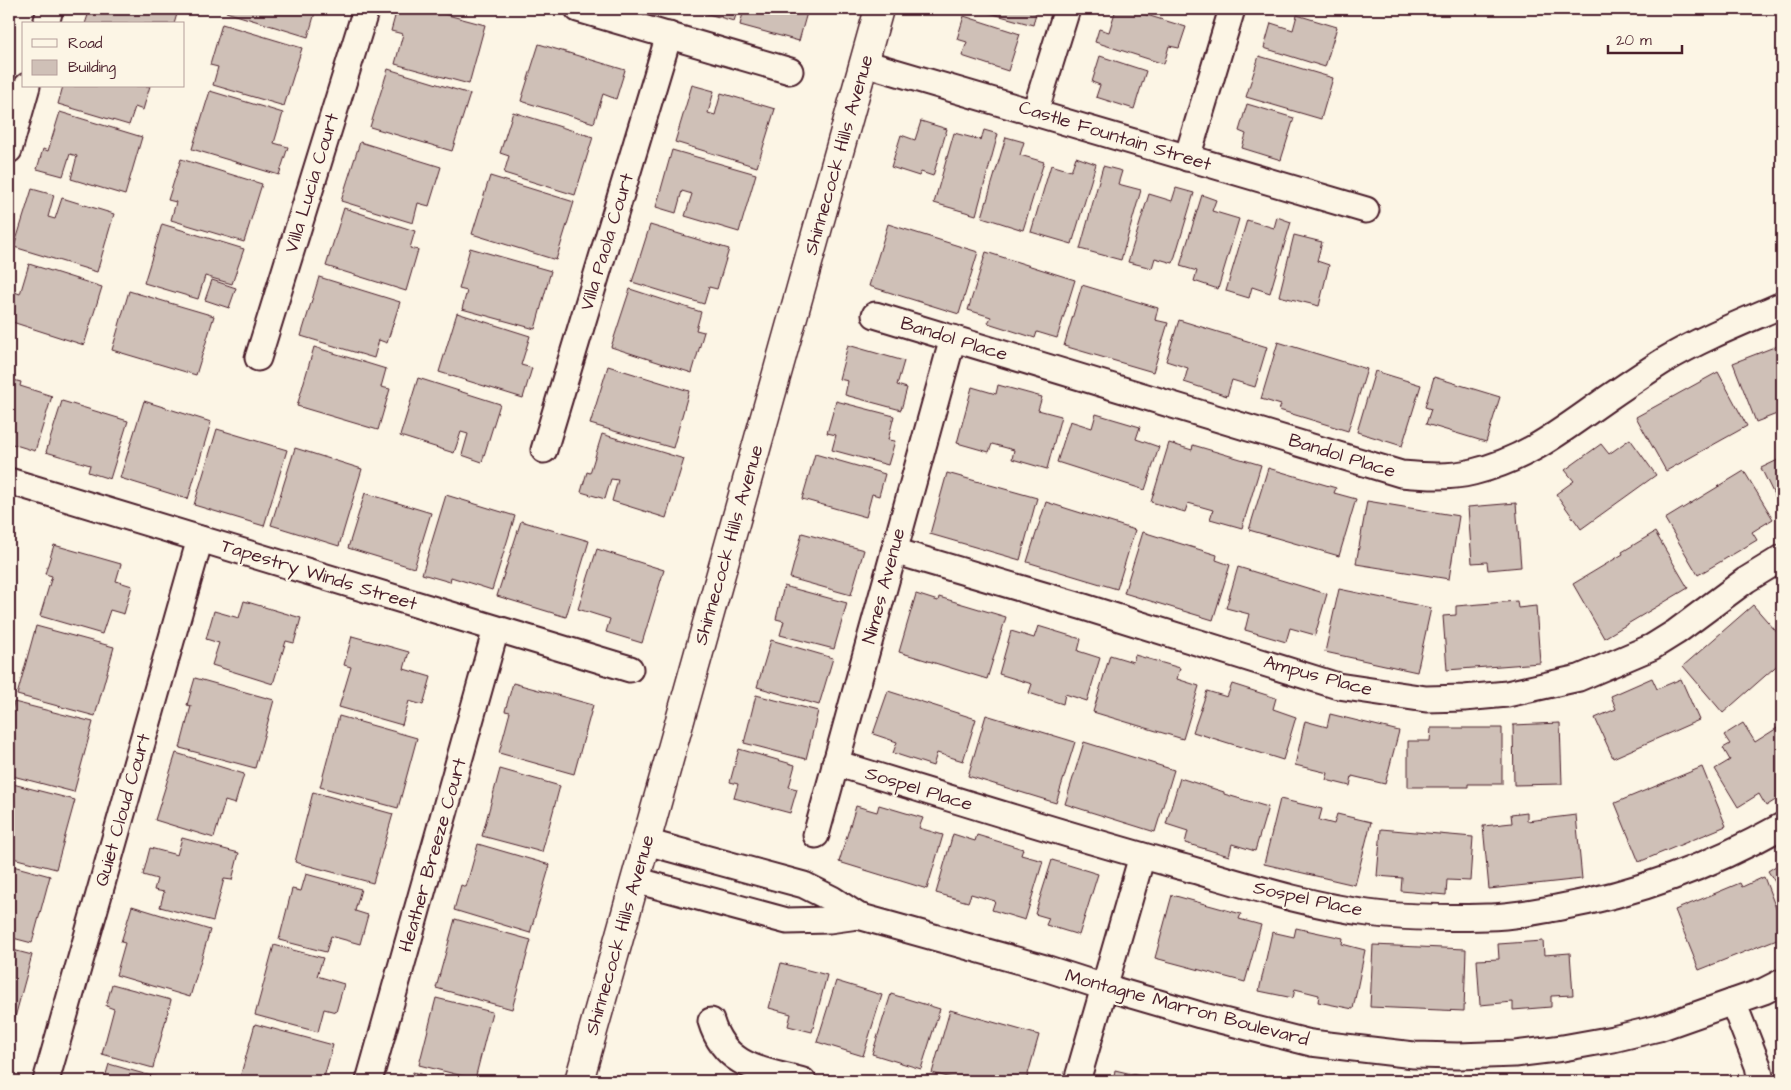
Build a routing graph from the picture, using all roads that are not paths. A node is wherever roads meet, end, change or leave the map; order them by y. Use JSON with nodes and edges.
{"nodes":[{"id":1,"x":50,"y":9,"type":"edge"},
{"id":2,"x":366,"y":9,"type":"edge"},
{"id":3,"x":578,"y":9,"type":"edge"},
{"id":4,"x":879,"y":9,"type":"edge"},
{"id":5,"x":1067,"y":9,"type":"edge"},
{"id":6,"x":1232,"y":9,"type":"edge"},
{"id":7,"x":47,"y":22,"type":"edge"},
{"id":8,"x":669,"y":35,"type":"junction"},
{"id":9,"x":864,"y":63,"type":"junction"},
{"id":10,"x":790,"y":71,"type":"dead end"},
{"id":11,"x":27,"y":88,"type":"edge"},
{"id":12,"x":1035,"y":112,"type":"junction"},
{"id":13,"x":9,"y":150,"type":"edge"},
{"id":14,"x":1187,"y":158,"type":"junction"},
{"id":15,"x":1366,"y":210,"type":"dead end"},
{"id":16,"x":1782,"y":305,"type":"edge"},
{"id":17,"x":875,"y":314,"type":"dead end"},
{"id":18,"x":952,"y":338,"type":"junction"},
{"id":19,"x":258,"y":358,"type":"dead end"},
{"id":20,"x":544,"y":450,"type":"dead end"},
{"id":21,"x":9,"y":481,"type":"edge"},
{"id":22,"x":200,"y":539,"type":"junction"},
{"id":23,"x":894,"y":551,"type":"junction"},
{"id":24,"x":1782,"y":558,"type":"edge"},
{"id":25,"x":496,"y":629,"type":"junction"},
{"id":26,"x":630,"y":669,"type":"dead end"},
{"id":27,"x":835,"y":763,"type":"junction"},
{"id":28,"x":1782,"y":826,"type":"edge"},
{"id":29,"x":816,"y":835,"type":"dead end"},
{"id":30,"x":646,"y":842,"type":"junction"},
{"id":31,"x":1142,"y":856,"type":"junction"},
{"id":32,"x":635,"y":880,"type":"junction"},
{"id":33,"x":858,"y":916,"type":"junction"},
{"id":34,"x":1782,"y":982,"type":"edge"},
{"id":35,"x":1104,"y":988,"type":"junction"},
{"id":36,"x":1733,"y":1002,"type":"junction"},
{"id":37,"x":711,"y":1021,"type":"dead end"},
{"id":38,"x":46,"y":1081,"type":"edge"},
{"id":39,"x":369,"y":1081,"type":"edge"},
{"id":40,"x":579,"y":1081,"type":"edge"},
{"id":41,"x":804,"y":1081,"type":"edge"},
{"id":42,"x":1077,"y":1081,"type":"edge"},
{"id":43,"x":1761,"y":1081,"type":"edge"}],
"edges":[{"from":1,"to":7,"type":"street"},
{"from":2,"to":19,"type":"street","name":"Villa Lucia Court"},
{"from":3,"to":8,"type":"street"},
{"from":4,"to":9,"type":"street","name":"Shinnecock Hills Avenue"},
{"from":5,"to":12,"type":"street"},
{"from":6,"to":14,"type":"street"},
{"from":8,"to":10,"type":"street"},
{"from":8,"to":20,"type":"street","name":"Villa Paola Court"},
{"from":9,"to":12,"type":"street","name":"Castle Fountain Street"},
{"from":9,"to":30,"type":"street","name":"Shinnecock Hills Avenue"},
{"from":11,"to":13,"type":"street"},
{"from":12,"to":14,"type":"street","name":"Castle Fountain Street"},
{"from":14,"to":15,"type":"street","name":"Castle Fountain Street"},
{"from":16,"to":18,"type":"street","name":"Bandol Place"},
{"from":17,"to":18,"type":"street","name":"Bandol Place"},
{"from":18,"to":23,"type":"street","name":"Nimes Avenue"},
{"from":21,"to":22,"type":"street","name":"Tapestry Winds Street"},
{"from":22,"to":25,"type":"street","name":"Tapestry Winds Street"},
{"from":22,"to":38,"type":"street","name":"Quiet Cloud Court"},
{"from":23,"to":24,"type":"street","name":"Ampus Place"},
{"from":23,"to":27,"type":"street","name":"Nimes Avenue"},
{"from":25,"to":26,"type":"street","name":"Tapestry Winds Street"},
{"from":25,"to":39,"type":"street","name":"Heather Breeze Court"},
{"from":27,"to":29,"type":"street","name":"Nimes Avenue"},
{"from":27,"to":31,"type":"street","name":"Sospel Place"},
{"from":28,"to":31,"type":"street","name":"Sospel Place"},
{"from":30,"to":32,"type":"street","name":"Shinnecock Hills Avenue"},
{"from":30,"to":33,"type":"street","name":"Montagne Marron Boulevard"},
{"from":31,"to":35,"type":"street"},
{"from":32,"to":33,"type":"street","name":"Montagne Marron Boulevard"},
{"from":32,"to":40,"type":"street","name":"Shinnecock Hills Avenue"},
{"from":33,"to":35,"type":"street","name":"Montagne Marron Boulevard"},
{"from":34,"to":36,"type":"street","name":"Montagne Marron Boulevard"},
{"from":35,"to":36,"type":"street","name":"Montagne Marron Boulevard"},
{"from":35,"to":42,"type":"street"},
{"from":36,"to":43,"type":"street"},
{"from":37,"to":41,"type":"street"}]}
